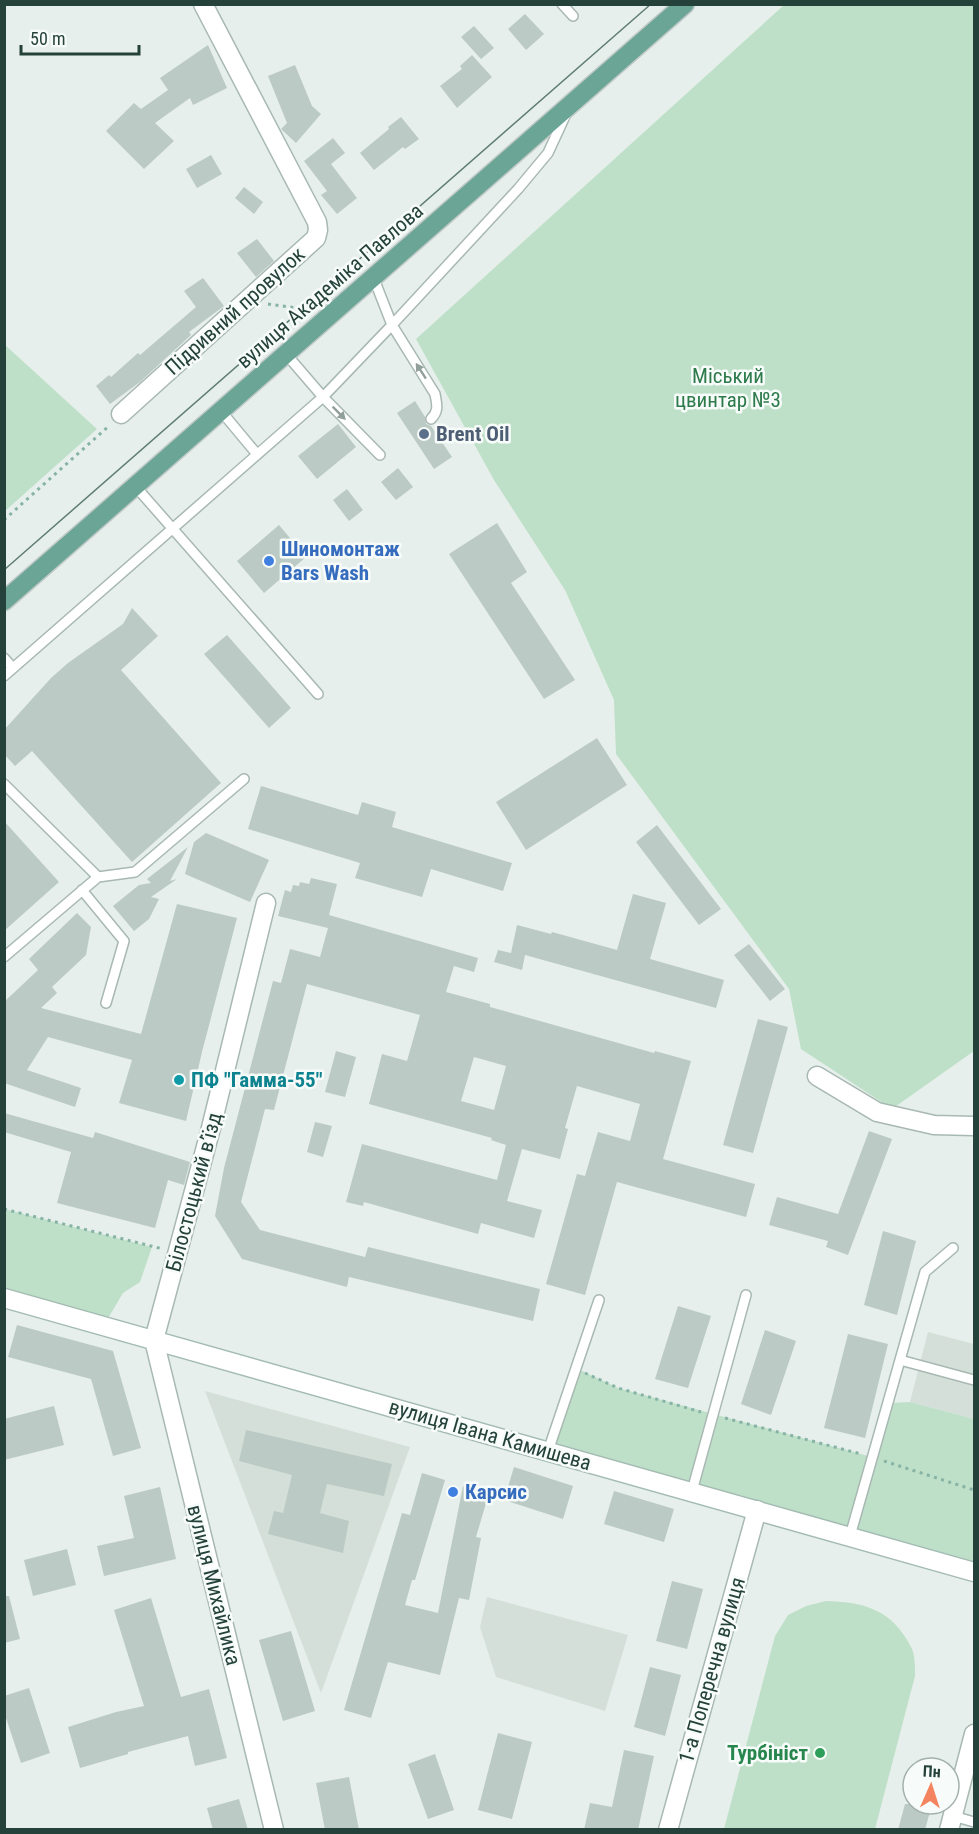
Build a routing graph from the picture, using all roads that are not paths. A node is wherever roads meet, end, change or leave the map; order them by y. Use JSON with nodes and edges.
{"nodes":[{"id":1,"x":203,"y":4,"type":"edge"},
{"id":2,"x":562,"y":4,"type":"edge"},
{"id":3,"x":685,"y":4,"type":"edge"},
{"id":4,"x":573,"y":16,"type":"dead end"},
{"id":5,"x":569,"y":108,"type":"junction"},
{"id":6,"x":374,"y":279,"type":"junction"},
{"id":7,"x":392,"y":325,"type":"junction"},
{"id":8,"x":286,"y":354,"type":"junction"},
{"id":9,"x":323,"y":397,"type":"junction"},
{"id":10,"x":221,"y":411,"type":"junction"},
{"id":11,"x":121,"y":414,"type":"road end"},
{"id":12,"x":431,"y":419,"type":"dead end"},
{"id":13,"x":256,"y":453,"type":"junction"},
{"id":14,"x":380,"y":455,"type":"dead end"},
{"id":15,"x":136,"y":487,"type":"junction"},
{"id":16,"x":172,"y":528,"type":"junction"},
{"id":17,"x":4,"y":601,"type":"edge"},
{"id":18,"x":4,"y":658,"type":"edge"},
{"id":19,"x":13,"y":668,"type":"junction"},
{"id":20,"x":4,"y":676,"type":"edge"},
{"id":21,"x":318,"y":694,"type":"dead end"},
{"id":22,"x":244,"y":779,"type":"dead end"},
{"id":23,"x":4,"y":784,"type":"edge"},
{"id":24,"x":98,"y":877,"type":"junction"},
{"id":25,"x":82,"y":891,"type":"junction"},
{"id":26,"x":266,"y":903,"type":"dead end"},
{"id":27,"x":4,"y":957,"type":"edge"},
{"id":28,"x":106,"y":1004,"type":"dead end"},
{"id":29,"x":817,"y":1076,"type":"dead end"},
{"id":30,"x":975,"y":1126,"type":"edge"},
{"id":31,"x":953,"y":1248,"type":"dead end"},
{"id":32,"x":747,"y":1295,"type":"dead end"},
{"id":33,"x":4,"y":1298,"type":"edge"},
{"id":34,"x":599,"y":1300,"type":"dead end"},
{"id":35,"x":154,"y":1340,"type":"junction"},
{"id":36,"x":900,"y":1360,"type":"junction"},
{"id":37,"x":975,"y":1380,"type":"edge"},
{"id":38,"x":548,"y":1451,"type":"junction"},
{"id":39,"x":692,"y":1491,"type":"junction"},
{"id":40,"x":757,"y":1510,"type":"junction"},
{"id":41,"x":850,"y":1536,"type":"junction"},
{"id":42,"x":975,"y":1572,"type":"edge"},
{"id":43,"x":975,"y":1734,"type":"edge"},
{"id":44,"x":975,"y":1822,"type":"edge"},
{"id":45,"x":951,"y":1823,"type":"edge"},
{"id":46,"x":274,"y":1830,"type":"edge"},
{"id":47,"x":668,"y":1830,"type":"edge"}],
"edges":[{"from":1,"to":11,"type":"street","name":"Підривний провулок"},
{"from":2,"to":4,"type":"lane"},
{"from":3,"to":5,"type":"main road","name":"вулиця Академіка Павлова"},
{"from":5,"to":6,"type":"main road","name":"вулиця Академіка Павлова"},
{"from":5,"to":7,"type":"lane"},
{"from":6,"to":7,"type":"lane"},
{"from":6,"to":8,"type":"main road","name":"вулиця Академіка Павлова"},
{"from":7,"to":9,"type":"lane"},
{"from":12,"to":7,"type":"lane","one_way":true},
{"from":8,"to":9,"type":"lane"},
{"from":8,"to":10,"type":"main road","name":"вулиця Академіка Павлова"},
{"from":9,"to":13,"type":"lane"},
{"from":9,"to":14,"type":"lane","one_way":true},
{"from":10,"to":13,"type":"lane"},
{"from":10,"to":15,"type":"main road","name":"вулиця Академіка Павлова"},
{"from":13,"to":16,"type":"lane"},
{"from":15,"to":16,"type":"lane"},
{"from":15,"to":17,"type":"main road","name":"вулиця Академіка Павлова"},
{"from":16,"to":19,"type":"lane"},
{"from":16,"to":21,"type":"lane"},
{"from":18,"to":19,"type":"lane"},
{"from":19,"to":20,"type":"lane"},
{"from":22,"to":24,"type":"lane"},
{"from":23,"to":24,"type":"lane"},
{"from":24,"to":25,"type":"lane"},
{"from":25,"to":27,"type":"lane"},
{"from":25,"to":28,"type":"lane"},
{"from":26,"to":35,"type":"street","name":"Білостоцький в’їзд"},
{"from":29,"to":30,"type":"street"},
{"from":31,"to":36,"type":"lane"},
{"from":32,"to":39,"type":"lane"},
{"from":33,"to":35,"type":"street","name":"вулиця Івана Камишева"},
{"from":34,"to":38,"type":"lane"},
{"from":35,"to":38,"type":"street","name":"вулиця Івана Камишева"},
{"from":35,"to":46,"type":"street","name":"вулиця Михайлика"},
{"from":36,"to":37,"type":"lane"},
{"from":36,"to":41,"type":"lane"},
{"from":38,"to":39,"type":"street","name":"вулиця Івана Камишева"},
{"from":39,"to":40,"type":"street","name":"вулиця Івана Камишева"},
{"from":40,"to":41,"type":"street","name":"вулиця Івана Камишева"},
{"from":40,"to":47,"type":"street","name":"1-а Поперечна вулиця"},
{"from":41,"to":42,"type":"street","name":"вулиця Івана Камишева"},
{"from":43,"to":45,"type":"street"},
{"from":44,"to":45,"type":"lane"}]}
